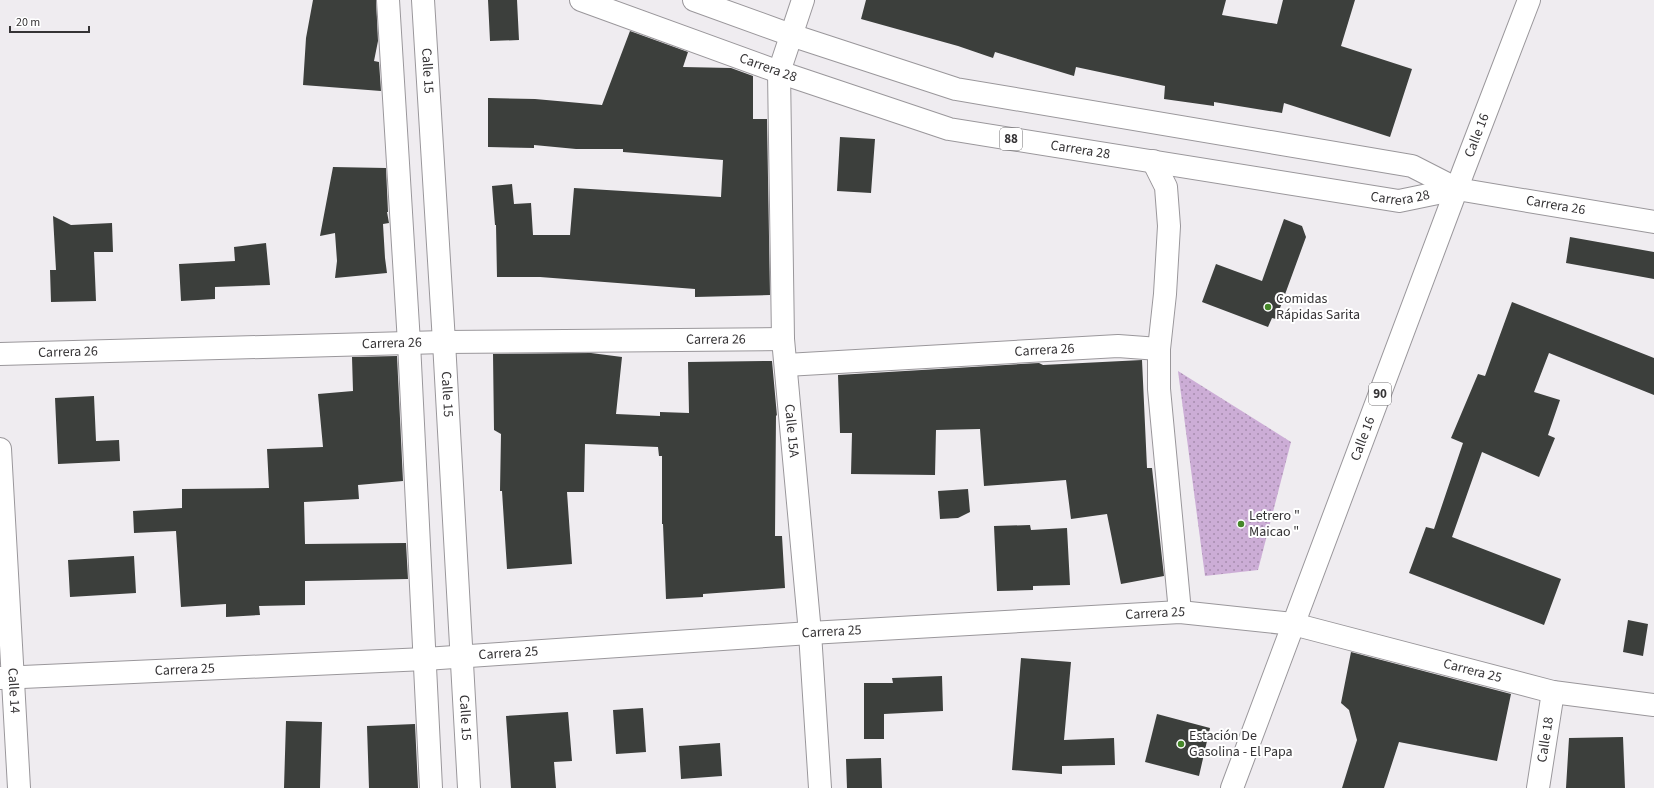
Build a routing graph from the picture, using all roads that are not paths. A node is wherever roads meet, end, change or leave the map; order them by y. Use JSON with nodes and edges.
{"nodes":[{"id":1,"x":388,"y":0,"type":"edge"},
{"id":2,"x":423,"y":0,"type":"edge"},
{"id":3,"x":581,"y":0,"type":"edge"},
{"id":4,"x":694,"y":0,"type":"edge"},
{"id":5,"x":803,"y":0,"type":"edge"},
{"id":6,"x":1529,"y":0,"type":"edge"},
{"id":7,"x":791,"y":34,"type":"junction"},
{"id":8,"x":779,"y":72,"type":"junction"},
{"id":9,"x":1153,"y":161,"type":"junction"},
{"id":10,"x":1457,"y":189,"type":"junction"},
{"id":11,"x":1654,"y":222,"type":"edge"},
{"id":12,"x":783,"y":339,"type":"junction"},
{"id":13,"x":444,"y":342,"type":"junction"},
{"id":14,"x":409,"y":343,"type":"junction"},
{"id":15,"x":1159,"y":349,"type":"junction"},
{"id":16,"x":0,"y":354,"type":"edge"},
{"id":17,"x":786,"y":365,"type":"junction"},
{"id":18,"x":0,"y":449,"type":"edge"},
{"id":19,"x":1180,"y":612,"type":"junction"},
{"id":20,"x":1293,"y":624,"type":"junction"},
{"id":21,"x":810,"y":633,"type":"junction"},
{"id":22,"x":461,"y":657,"type":"junction"},
{"id":23,"x":425,"y":659,"type":"junction"},
{"id":24,"x":6,"y":678,"type":"edge"},
{"id":25,"x":1553,"y":692,"type":"junction"},
{"id":26,"x":1654,"y":705,"type":"edge"},
{"id":27,"x":19,"y":788,"type":"edge"},
{"id":28,"x":431,"y":788,"type":"edge"},
{"id":29,"x":469,"y":788,"type":"edge"},
{"id":30,"x":820,"y":788,"type":"edge"},
{"id":31,"x":1232,"y":788,"type":"edge"},
{"id":32,"x":1538,"y":788,"type":"edge"}],
"edges":[{"from":1,"to":14,"type":"main road"},
{"from":2,"to":13,"type":"main road","name":"Calle 15"},
{"from":3,"to":8,"type":"main road","name":"Carrera 28","number":"88"},
{"from":4,"to":7,"type":"main road","name":"Carrera 28"},
{"from":5,"to":7,"type":"main road"},
{"from":6,"to":10,"type":"main road","name":"Calle 16","number":"90"},
{"from":7,"to":8,"type":"main road"},
{"from":7,"to":10,"type":"main road","name":"Carrera 28"},
{"from":8,"to":9,"type":"main road","name":"Carrera 28","number":"88"},
{"from":8,"to":12,"type":"main road","name":"Calle 15A"},
{"from":9,"to":10,"type":"main road","name":"Carrera 28","number":"88"},
{"from":9,"to":15,"type":"main road"},
{"from":10,"to":11,"type":"main road","name":"Carrera 26"},
{"from":10,"to":20,"type":"main road","name":"Calle 16","number":"90"},
{"from":12,"to":13,"type":"main road","name":"Carrera 26"},
{"from":12,"to":17,"type":"main road","name":"Calle 15A"},
{"from":13,"to":14,"type":"main road","name":"Carrera 26"},
{"from":13,"to":22,"type":"main road","name":"Calle 15"},
{"from":14,"to":16,"type":"main road","name":"Carrera 26"},
{"from":14,"to":23,"type":"main road"},
{"from":15,"to":17,"type":"main road","name":"Carrera 26"},
{"from":15,"to":19,"type":"main road"},
{"from":17,"to":21,"type":"main road","name":"Calle 15A"},
{"from":18,"to":24,"type":"main road","name":"Calle 14"},
{"from":19,"to":20,"type":"main road","name":"Carrera 25"},
{"from":19,"to":21,"type":"main road","name":"Carrera 25"},
{"from":20,"to":25,"type":"main road","name":"Carrera 25"},
{"from":20,"to":31,"type":"main road","name":"Calle 16","number":"90"},
{"from":21,"to":22,"type":"main road","name":"Carrera 25"},
{"from":21,"to":30,"type":"main road","name":"Calle 15A"},
{"from":22,"to":23,"type":"main road","name":"Carrera 25"},
{"from":22,"to":29,"type":"main road","name":"Calle 15"},
{"from":23,"to":24,"type":"main road","name":"Carrera 25"},
{"from":23,"to":28,"type":"main road"},
{"from":24,"to":27,"type":"main road","name":"Calle 14"},
{"from":25,"to":26,"type":"main road","name":"Carrera 25"},
{"from":25,"to":32,"type":"main road","name":"Calle 18"}]}
